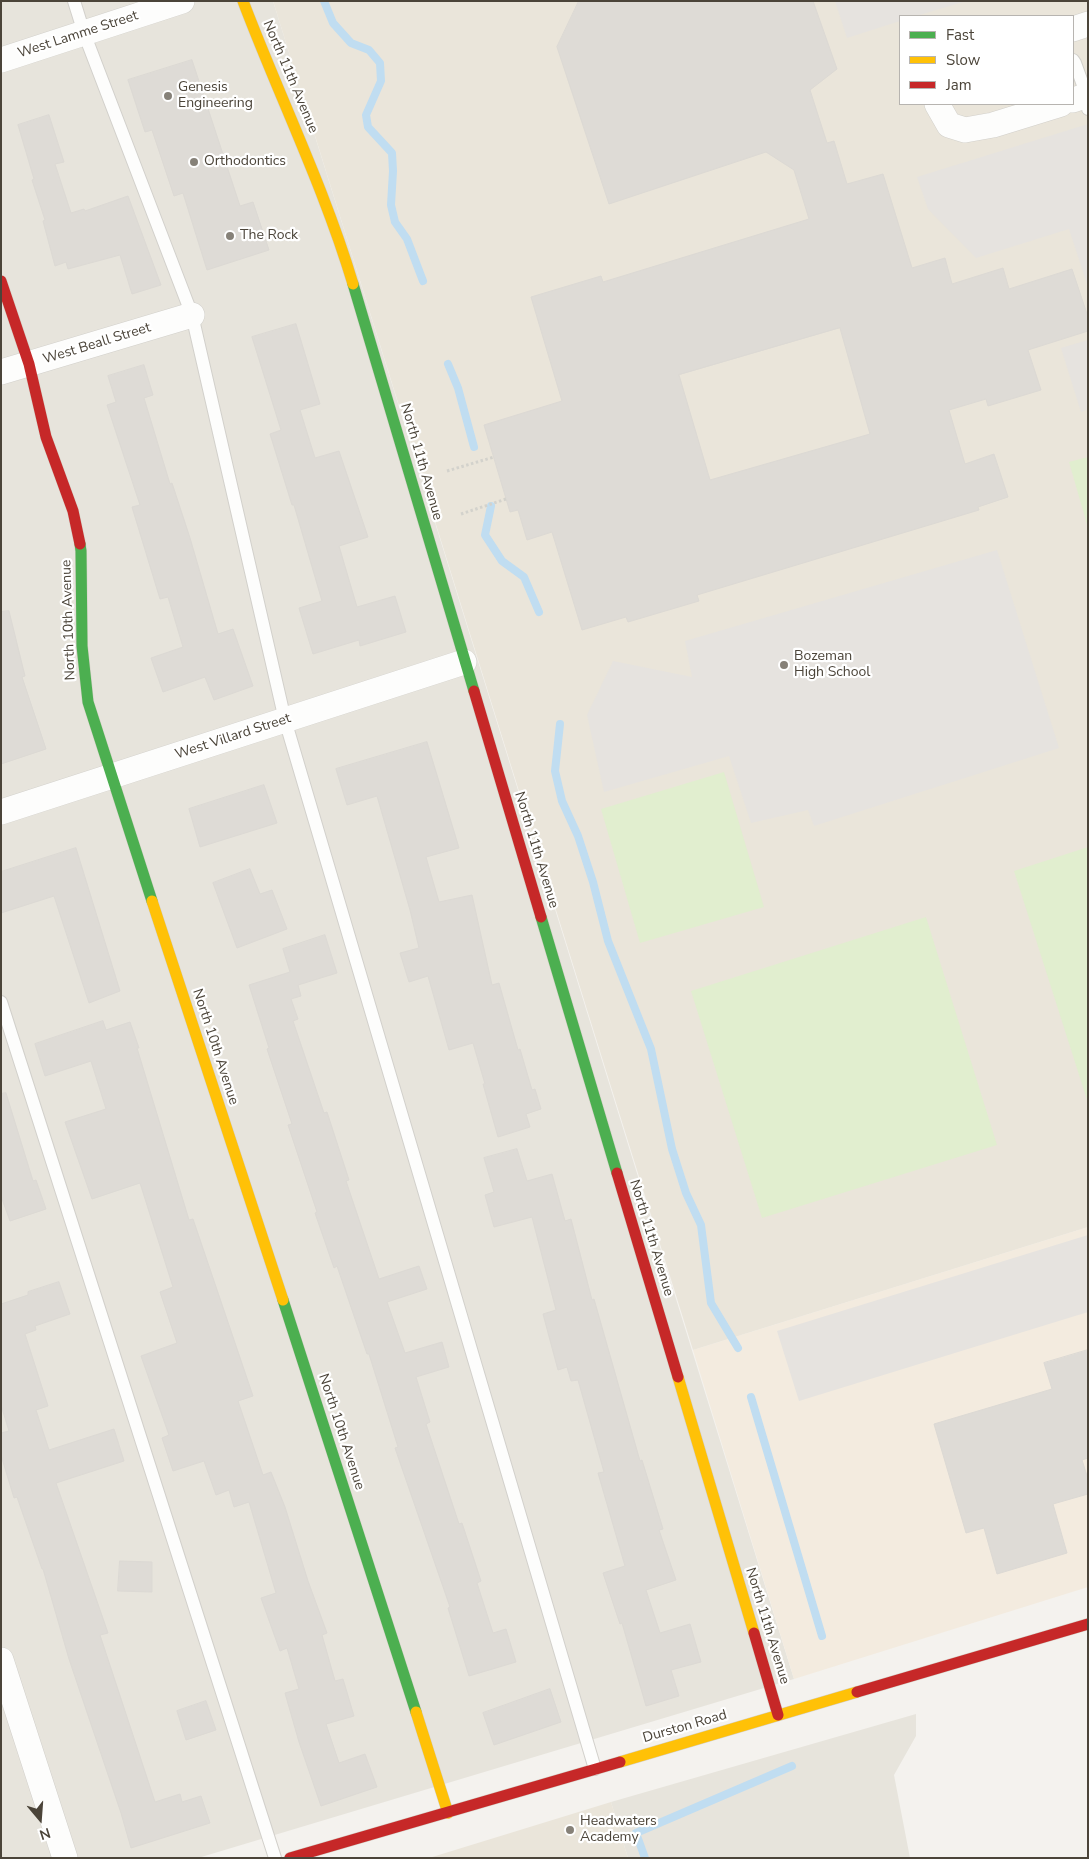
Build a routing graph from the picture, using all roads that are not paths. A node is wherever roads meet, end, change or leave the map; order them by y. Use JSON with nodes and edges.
{"nodes":[{"id":1,"x":74,"y":1,"type":"edge"},
{"id":2,"x":182,"y":1,"type":"edge"},
{"id":3,"x":243,"y":1,"type":"edge"},
{"id":4,"x":1088,"y":24,"type":"edge"},
{"id":5,"x":1074,"y":29,"type":"edge"},
{"id":6,"x":84,"y":33,"type":"junction"},
{"id":7,"x":1,"y":60,"type":"edge"},
{"id":8,"x":1074,"y":62,"type":"edge"},
{"id":9,"x":1084,"y":100,"type":"edge"},
{"id":10,"x":938,"y":105,"type":"edge"},
{"id":11,"x":1058,"y":105,"type":"edge"},
{"id":12,"x":1,"y":281,"type":"edge"},
{"id":13,"x":192,"y":315,"type":"junction"},
{"id":14,"x":28,"y":364,"type":"junction"},
{"id":15,"x":1,"y":372,"type":"edge"},
{"id":16,"x":464,"y":662,"type":"junction"},
{"id":17,"x":285,"y":720,"type":"junction"},
{"id":18,"x":111,"y":776,"type":"junction"},
{"id":19,"x":1,"y":812,"type":"edge"},
{"id":20,"x":1,"y":1002,"type":"edge"},
{"id":21,"x":1088,"y":1624,"type":"edge"},
{"id":22,"x":1,"y":1660,"type":"edge"},
{"id":23,"x":778,"y":1715,"type":"junction"},
{"id":24,"x":596,"y":1769,"type":"junction"},
{"id":25,"x":448,"y":1813,"type":"junction"},
{"id":26,"x":65,"y":1858,"type":"edge"},
{"id":27,"x":275,"y":1858,"type":"edge"},
{"id":28,"x":290,"y":1858,"type":"edge"}],
"edges":[{"from":1,"to":6,"type":"lane"},
{"from":2,"to":6,"type":"street","name":"West Lamme Street"},
{"from":3,"to":16,"type":"street","name":"North 11th Avenue"},
{"from":4,"to":5,"type":"street"},
{"from":6,"to":7,"type":"street","name":"West Lamme Street"},
{"from":6,"to":13,"type":"lane"},
{"from":8,"to":9,"type":"lane"},
{"from":10,"to":11,"type":"street"},
{"from":12,"to":14,"type":"street","name":"North 10th Avenue"},
{"from":13,"to":14,"type":"street","name":"West Beall Street"},
{"from":13,"to":17,"type":"lane"},
{"from":14,"to":15,"type":"street","name":"West Beall Street"},
{"from":14,"to":18,"type":"street","name":"North 10th Avenue"},
{"from":16,"to":17,"type":"street","name":"West Villard Street"},
{"from":16,"to":23,"type":"street","name":"North 11th Avenue"},
{"from":17,"to":18,"type":"street","name":"West Villard Street"},
{"from":17,"to":24,"type":"lane"},
{"from":18,"to":19,"type":"street","name":"West Villard Street"},
{"from":18,"to":25,"type":"street","name":"North 10th Avenue"},
{"from":20,"to":27,"type":"lane"},
{"from":21,"to":23,"type":"street","name":"Durston Road"},
{"from":22,"to":26,"type":"street"},
{"from":23,"to":24,"type":"street","name":"Durston Road"},
{"from":24,"to":25,"type":"street","name":"Durston Road"},
{"from":25,"to":28,"type":"street","name":"Durston Road"}]}
